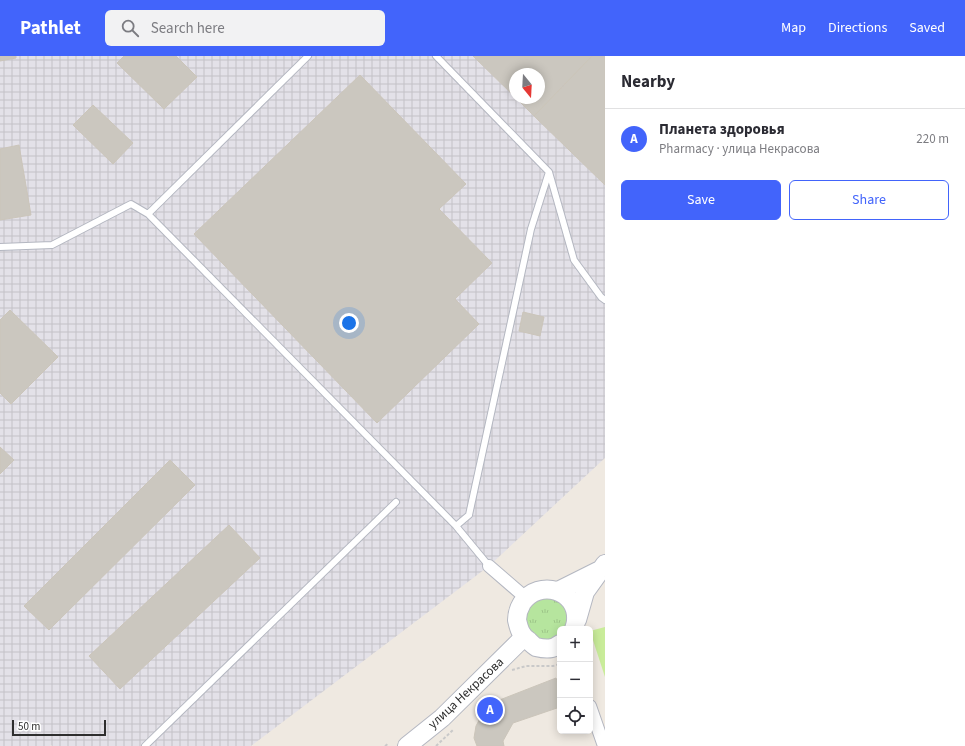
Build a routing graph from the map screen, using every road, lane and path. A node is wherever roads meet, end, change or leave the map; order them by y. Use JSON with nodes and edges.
{"nodes":[{"id":1,"x":308,"y":56,"type":"edge"},
{"id":2,"x":436,"y":56,"type":"edge"},
{"id":3,"x":549,"y":172,"type":"junction"},
{"id":4,"x":148,"y":214,"type":"junction"},
{"id":5,"x":0,"y":247,"type":"edge"},
{"id":6,"x":605,"y":300,"type":"edge"},
{"id":7,"x":396,"y":502,"type":"dead end"},
{"id":8,"x":456,"y":526,"type":"junction"},
{"id":9,"x":489,"y":566,"type":"joint"},
{"id":10,"x":603,"y":566,"type":"edge"},
{"id":11,"x":558,"y":591,"type":"junction"},
{"id":12,"x":526,"y":598,"type":"junction"},
{"id":13,"x":575,"y":625,"type":"edge"},
{"id":14,"x":524,"y":638,"type":"junction"},
{"id":15,"x":557,"y":645,"type":"edge"},
{"id":16,"x":557,"y":665,"type":"edge"},
{"id":17,"x":507,"y":673,"type":"dead end"},
{"id":18,"x":593,"y":715,"type":"edge"},
{"id":19,"x":456,"y":726,"type":"dead end"},
{"id":20,"x":389,"y":743,"type":"dead end"},
{"id":21,"x":145,"y":746,"type":"edge"},
{"id":22,"x":385,"y":746,"type":"edge"},
{"id":23,"x":407,"y":746,"type":"edge"},
{"id":24,"x":436,"y":746,"type":"edge"},
{"id":25,"x":604,"y":746,"type":"edge"}],
"edges":[{"from":1,"to":4,"type":"lane"},
{"from":2,"to":3,"type":"lane"},
{"from":3,"to":6,"type":"lane"},
{"from":3,"to":8,"type":"lane"},
{"from":4,"to":5,"type":"lane"},
{"from":4,"to":8,"type":"lane"},
{"from":7,"to":21,"type":"lane"},
{"from":8,"to":9,"type":"lane"},
{"from":9,"to":12,"type":"street"},
{"from":10,"to":11,"type":"street"},
{"from":10,"to":13,"type":"street"},
{"from":11,"to":12,"type":"street"},
{"from":11,"to":13,"type":"street"},
{"from":12,"to":14,"type":"street"},
{"from":14,"to":15,"type":"street"},
{"from":14,"to":23,"type":"street","name":"улица Некрасова"},
{"from":16,"to":17,"type":"path"},
{"from":18,"to":25,"type":"street"},
{"from":19,"to":24,"type":"path"},
{"from":20,"to":22,"type":"path"}]}
